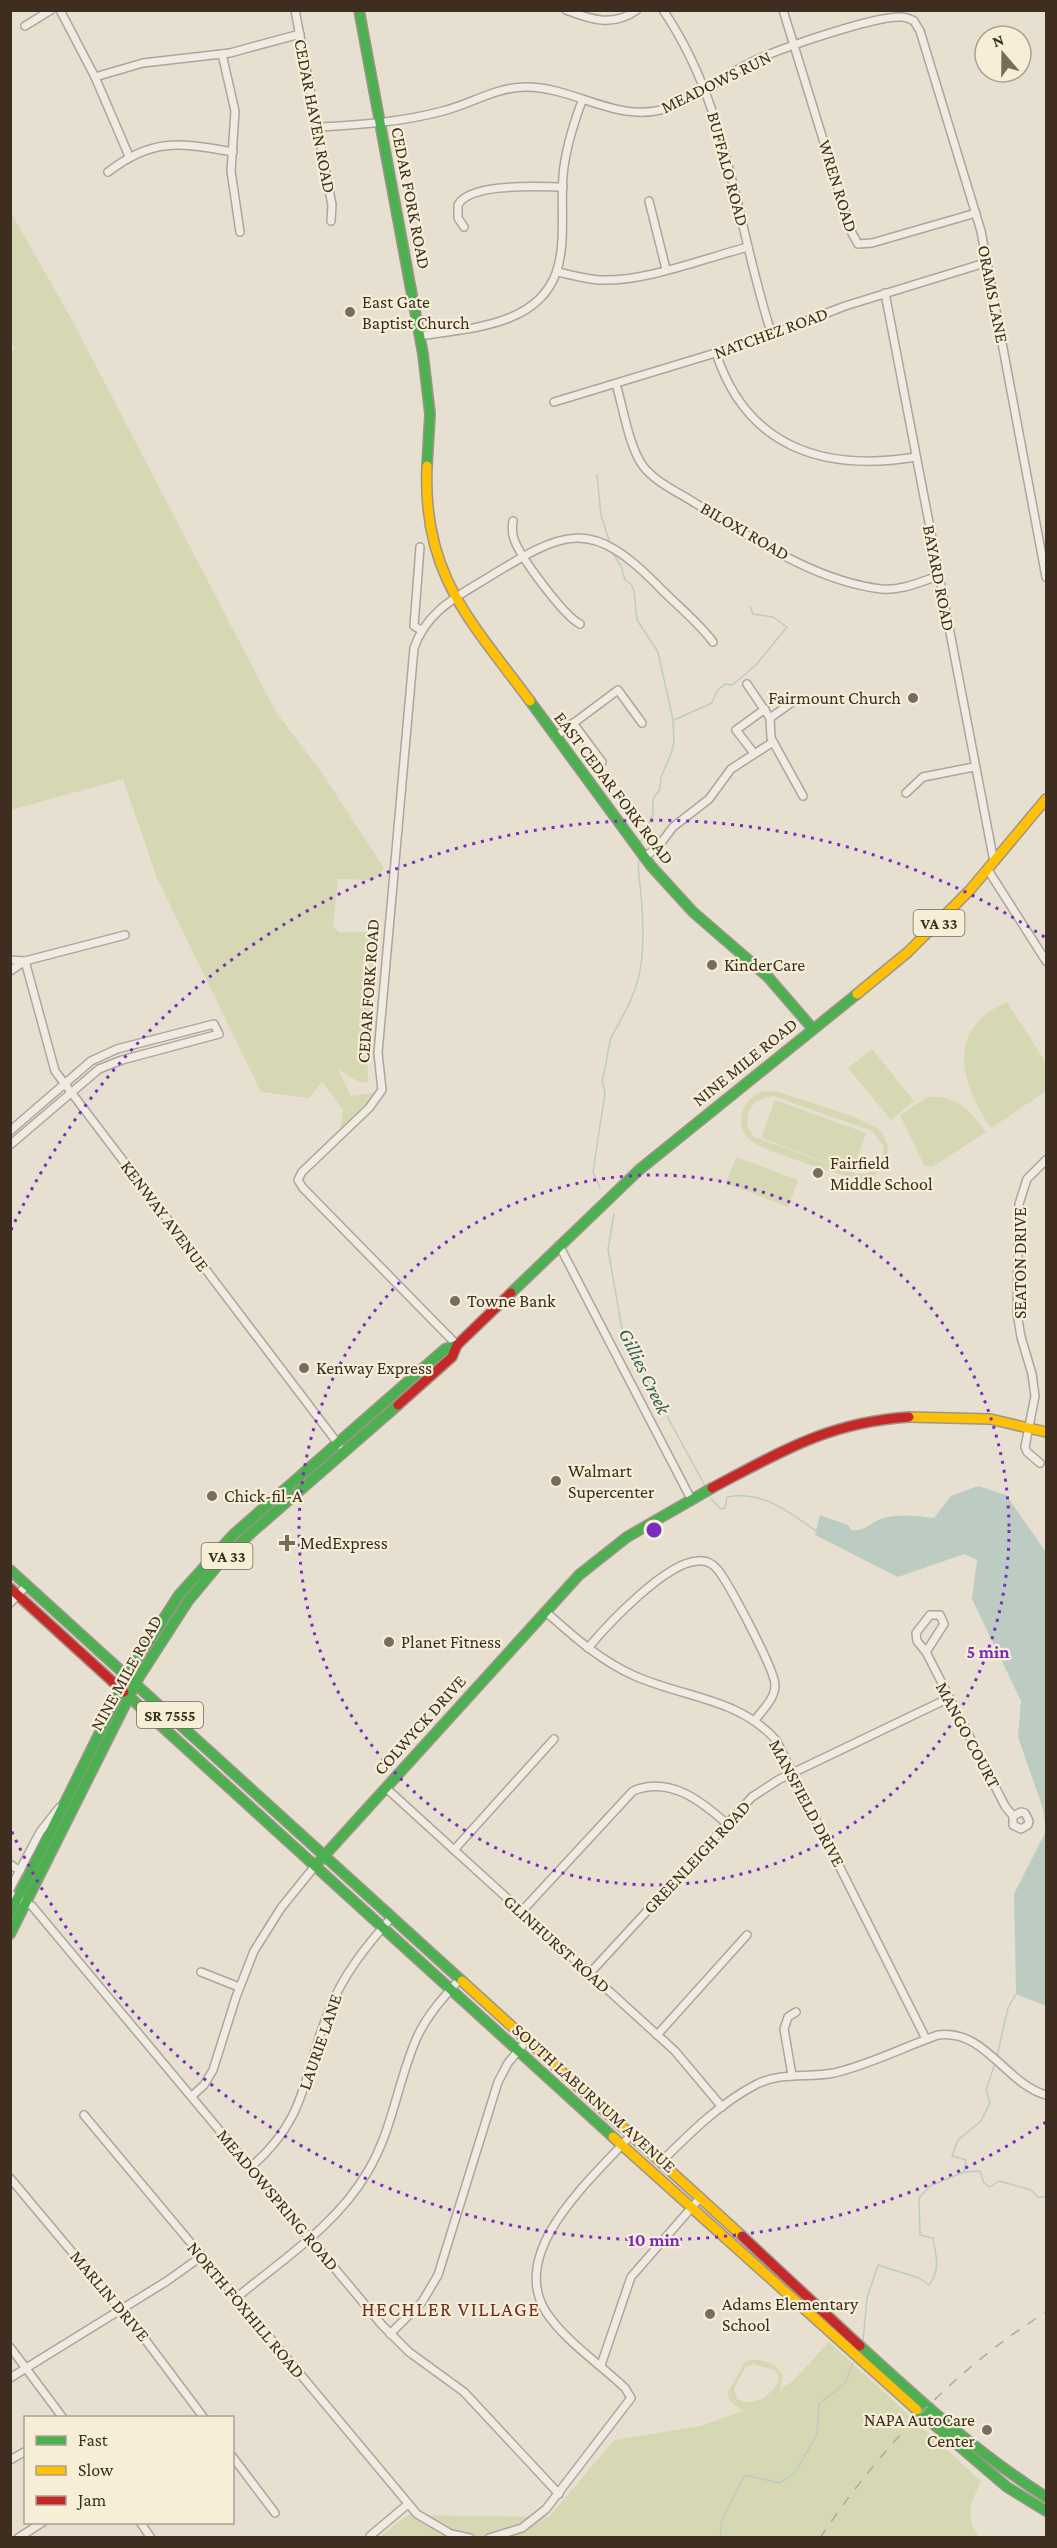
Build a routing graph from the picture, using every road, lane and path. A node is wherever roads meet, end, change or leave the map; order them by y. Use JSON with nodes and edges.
{"nodes":[{"id":1,"x":51,"y":10,"type":"edge"},
{"id":2,"x":60,"y":10,"type":"edge"},
{"id":3,"x":296,"y":10,"type":"edge"},
{"id":4,"x":359,"y":10,"type":"edge"},
{"id":5,"x":566,"y":10,"type":"edge"},
{"id":6,"x":638,"y":10,"type":"edge"},
{"id":7,"x":663,"y":10,"type":"edge"},
{"id":8,"x":783,"y":10,"type":"edge"},
{"id":9,"x":910,"y":19,"type":"joint"},
{"id":10,"x":25,"y":27,"type":"dead end"},
{"id":11,"x":300,"y":34,"type":"junction"},
{"id":12,"x":795,"y":46,"type":"junction"},
{"id":13,"x":222,"y":54,"type":"junction"},
{"id":14,"x":95,"y":77,"type":"junction"},
{"id":15,"x":705,"y":89,"type":"junction"},
{"id":16,"x":582,"y":100,"type":"junction"},
{"id":17,"x":380,"y":123,"type":"junction"},
{"id":18,"x":318,"y":127,"type":"junction"},
{"id":19,"x":233,"y":152,"type":"junction"},
{"id":20,"x":129,"y":156,"type":"junction"},
{"id":21,"x":108,"y":172,"type":"dead end"},
{"id":22,"x":563,"y":187,"type":"junction"},
{"id":23,"x":649,"y":201,"type":"dead end"},
{"id":24,"x":976,"y":213,"type":"junction"},
{"id":25,"x":331,"y":221,"type":"dead end"},
{"id":26,"x":464,"y":227,"type":"dead end"},
{"id":27,"x":240,"y":232,"type":"dead end"},
{"id":28,"x":747,"y":247,"type":"junction"},
{"id":29,"x":988,"y":262,"type":"junction"},
{"id":30,"x":666,"y":269,"type":"junction"},
{"id":31,"x":558,"y":272,"type":"junction"},
{"id":32,"x":885,"y":293,"type":"junction"},
{"id":33,"x":772,"y":335,"type":"junction"},
{"id":34,"x":420,"y":336,"type":"junction"},
{"id":35,"x":716,"y":353,"type":"junction"},
{"id":36,"x":616,"y":384,"type":"junction"},
{"id":37,"x":554,"y":402,"type":"dead end"},
{"id":38,"x":916,"y":457,"type":"junction"},
{"id":39,"x":513,"y":521,"type":"dead end"},
{"id":40,"x":431,"y":536,"type":"joint"},
{"id":41,"x":420,"y":547,"type":"dead end"},
{"id":42,"x":524,"y":555,"type":"junction"},
{"id":43,"x":938,"y":576,"type":"junction"},
{"id":44,"x":1047,"y":577,"type":"edge"},
{"id":45,"x":454,"y":598,"type":"junction"},
{"id":46,"x":580,"y":624,"type":"dead end"},
{"id":47,"x":421,"y":630,"type":"junction"},
{"id":48,"x":713,"y":642,"type":"dead end"},
{"id":49,"x":747,"y":684,"type":"dead end"},
{"id":50,"x":794,"y":701,"type":"dead end"},
{"id":51,"x":765,"y":709,"type":"junction"},
{"id":52,"x":770,"y":718,"type":"junction"},
{"id":53,"x":573,"y":723,"type":"junction"},
{"id":54,"x":642,"y":723,"type":"dead end"},
{"id":55,"x":555,"y":736,"type":"junction"},
{"id":56,"x":773,"y":742,"type":"junction"},
{"id":57,"x":753,"y":752,"type":"junction"},
{"id":58,"x":602,"y":762,"type":"dead end"},
{"id":59,"x":974,"y":767,"type":"junction"},
{"id":60,"x":906,"y":794,"type":"dead end"},
{"id":61,"x":803,"y":796,"type":"dead end"},
{"id":62,"x":1047,"y":799,"type":"edge"},
{"id":63,"x":644,"y":858,"type":"junction"},
{"id":64,"x":991,"y":866,"type":"junction"},
{"id":65,"x":124,"y":935,"type":"dead end"},
{"id":66,"x":10,"y":960,"type":"edge"},
{"id":67,"x":25,"y":961,"type":"junction"},
{"id":68,"x":1047,"y":961,"type":"edge"},
{"id":69,"x":10,"y":971,"type":"edge"},
{"id":70,"x":813,"y":1029,"type":"junction"},
{"id":71,"x":64,"y":1082,"type":"junction"},
{"id":72,"x":71,"y":1091,"type":"junction"},
{"id":73,"x":10,"y":1131,"type":"edge"},
{"id":74,"x":10,"y":1145,"type":"edge"},
{"id":75,"x":1047,"y":1160,"type":"edge"},
{"id":76,"x":559,"y":1245,"type":"junction"},
{"id":77,"x":457,"y":1345,"type":"junction"},
{"id":78,"x":1029,"y":1427,"type":"junction"},
{"id":79,"x":1047,"y":1432,"type":"edge"},
{"id":80,"x":338,"y":1443,"type":"junction"},
{"id":81,"x":344,"y":1452,"type":"junction"},
{"id":82,"x":1041,"y":1463,"type":"dead end"},
{"id":83,"x":691,"y":1499,"type":"junction"},
{"id":84,"x":10,"y":1570,"type":"edge"},
{"id":85,"x":27,"y":1585,"type":"junction"},
{"id":86,"x":14,"y":1592,"type":"edge"},
{"id":87,"x":10,"y":1603,"type":"edge"},
{"id":88,"x":546,"y":1612,"type":"junction"},
{"id":89,"x":588,"y":1648,"type":"junction"},
{"id":90,"x":926,"y":1652,"type":"junction"},
{"id":91,"x":128,"y":1677,"type":"junction"},
{"id":92,"x":135,"y":1684,"type":"junction"},
{"id":93,"x":122,"y":1689,"type":"junction"},
{"id":94,"x":130,"y":1696,"type":"junction"},
{"id":95,"x":949,"y":1698,"type":"junction"},
{"id":96,"x":755,"y":1720,"type":"junction"},
{"id":97,"x":554,"y":1739,"type":"dead end"},
{"id":98,"x":211,"y":1773,"type":"junction"},
{"id":99,"x":794,"y":1773,"type":"junction"},
{"id":100,"x":242,"y":1780,"type":"junction"},
{"id":101,"x":386,"y":1788,"type":"junction"},
{"id":102,"x":67,"y":1800,"type":"junction"},
{"id":103,"x":1014,"y":1816,"type":"dead end"},
{"id":104,"x":726,"y":1823,"type":"junction"},
{"id":105,"x":454,"y":1850,"type":"junction"},
{"id":106,"x":324,"y":1855,"type":"junction"},
{"id":107,"x":10,"y":1864,"type":"edge"},
{"id":108,"x":315,"y":1866,"type":"junction"},
{"id":109,"x":20,"y":1870,"type":"junction"},
{"id":110,"x":10,"y":1889,"type":"edge"},
{"id":111,"x":19,"y":1898,"type":"edge"},
{"id":112,"x":522,"y":1911,"type":"junction"},
{"id":113,"x":10,"y":1913,"type":"edge"},
{"id":114,"x":392,"y":1917,"type":"junction"},
{"id":115,"x":382,"y":1928,"type":"junction"},
{"id":116,"x":10,"y":1934,"type":"edge"},
{"id":117,"x":747,"y":1935,"type":"dead end"},
{"id":118,"x":201,"y":1972,"type":"dead end"},
{"id":119,"x":590,"y":1973,"type":"junction"},
{"id":120,"x":460,"y":1979,"type":"junction"},
{"id":121,"x":239,"y":1987,"type":"junction"},
{"id":122,"x":450,"y":1990,"type":"junction"},
{"id":123,"x":796,"y":2012,"type":"dead end"},
{"id":124,"x":657,"y":2035,"type":"junction"},
{"id":125,"x":926,"y":2039,"type":"junction"},
{"id":126,"x":527,"y":2040,"type":"junction"},
{"id":127,"x":518,"y":2052,"type":"junction"},
{"id":128,"x":792,"y":2076,"type":"junction"},
{"id":129,"x":192,"y":2096,"type":"junction"},
{"id":130,"x":1047,"y":2096,"type":"edge"},
{"id":131,"x":722,"y":2107,"type":"junction"},
{"id":132,"x":84,"y":2115,"type":"dead end"},
{"id":133,"x":631,"y":2135,"type":"junction"},
{"id":134,"x":622,"y":2145,"type":"junction"},
{"id":135,"x":661,"y":2162,"type":"junction"},
{"id":136,"x":250,"y":2167,"type":"junction"},
{"id":137,"x":10,"y":2178,"type":"edge"},
{"id":138,"x":700,"y":2198,"type":"junction"},
{"id":139,"x":690,"y":2208,"type":"junction"},
{"id":140,"x":309,"y":2238,"type":"junction"},
{"id":141,"x":202,"y":2256,"type":"junction"},
{"id":142,"x":236,"y":2298,"type":"junction"},
{"id":143,"x":121,"y":2309,"type":"junction"},
{"id":144,"x":390,"y":2334,"type":"junction"},
{"id":145,"x":10,"y":2347,"type":"edge"},
{"id":146,"x":601,"y":2365,"type":"junction"},
{"id":147,"x":26,"y":2368,"type":"junction"},
{"id":148,"x":10,"y":2378,"type":"edge"},
{"id":149,"x":62,"y":2416,"type":"edge"},
{"id":150,"x":202,"y":2416,"type":"edge"},
{"id":151,"x":24,"y":2452,"type":"edge"},
{"id":152,"x":234,"y":2459,"type":"edge"},
{"id":153,"x":10,"y":2460,"type":"edge"},
{"id":154,"x":559,"y":2494,"type":"junction"},
{"id":155,"x":1047,"y":2497,"type":"edge"},
{"id":156,"x":408,"y":2504,"type":"junction"},
{"id":157,"x":1047,"y":2511,"type":"edge"},
{"id":158,"x":275,"y":2512,"type":"dead end"},
{"id":159,"x":40,"y":2524,"type":"edge"},
{"id":160,"x":141,"y":2524,"type":"edge"},
{"id":161,"x":370,"y":2536,"type":"edge"},
{"id":162,"x":18,"y":2538,"type":"edge"},
{"id":163,"x":151,"y":2538,"type":"edge"},
{"id":164,"x":470,"y":2538,"type":"edge"},
{"id":165,"x":489,"y":2538,"type":"edge"}],
"edges":[{"from":1,"to":10,"type":"street"},
{"from":2,"to":14,"type":"street"},
{"from":3,"to":11,"type":"street","name":"CEDAR HAVEN ROAD"},
{"from":4,"to":17,"type":"main road","name":"CEDAR FORK ROAD"},
{"from":5,"to":6,"type":"street"},
{"from":7,"to":15,"type":"street","name":"BUFFALO ROAD"},
{"from":8,"to":12,"type":"street","name":"WREN ROAD"},
{"from":9,"to":12,"type":"street","name":"MEADOWS RUN"},
{"from":9,"to":24,"type":"street","name":"ORAMS LANE"},
{"from":11,"to":13,"type":"street"},
{"from":11,"to":18,"type":"street","name":"CEDAR HAVEN ROAD"},
{"from":12,"to":15,"type":"street","name":"MEADOWS RUN"},
{"from":12,"to":24,"type":"street","name":"WREN ROAD"},
{"from":13,"to":14,"type":"street"},
{"from":13,"to":19,"type":"street"},
{"from":14,"to":20,"type":"street"},
{"from":15,"to":16,"type":"street","name":"MEADOWS RUN"},
{"from":15,"to":28,"type":"street","name":"BUFFALO ROAD"},
{"from":16,"to":17,"type":"street","name":"MEADOWS RUN"},
{"from":16,"to":22,"type":"street"},
{"from":17,"to":18,"type":"street","name":"MEADOWS RUN"},
{"from":17,"to":34,"type":"main road","name":"CEDAR FORK ROAD"},
{"from":18,"to":25,"type":"street","name":"CEDAR HAVEN ROAD"},
{"from":19,"to":20,"type":"street"},
{"from":19,"to":27,"type":"street"},
{"from":20,"to":21,"type":"street"},
{"from":22,"to":26,"type":"street"},
{"from":22,"to":31,"type":"street"},
{"from":23,"to":30,"type":"street"},
{"from":24,"to":29,"type":"street","name":"ORAMS LANE"},
{"from":28,"to":30,"type":"street"},
{"from":28,"to":33,"type":"street","name":"BUFFALO ROAD"},
{"from":29,"to":32,"type":"street","name":"NATCHEZ ROAD"},
{"from":29,"to":44,"type":"street","name":"ORAMS LANE"},
{"from":30,"to":31,"type":"street"},
{"from":31,"to":34,"type":"street"},
{"from":32,"to":33,"type":"street","name":"NATCHEZ ROAD"},
{"from":32,"to":38,"type":"street","name":"BAYARD ROAD"},
{"from":33,"to":35,"type":"street","name":"NATCHEZ ROAD"},
{"from":34,"to":40,"type":"main road","name":"CEDAR FORK ROAD"},
{"from":35,"to":36,"type":"street","name":"NATCHEZ ROAD"},
{"from":35,"to":38,"type":"street"},
{"from":36,"to":37,"type":"street","name":"NATCHEZ ROAD"},
{"from":36,"to":43,"type":"street","name":"BILOXI ROAD"},
{"from":38,"to":43,"type":"street","name":"BAYARD ROAD"},
{"from":39,"to":42,"type":"street"},
{"from":40,"to":45,"type":"main road","name":"EAST CEDAR FORK ROAD"},
{"from":41,"to":47,"type":"street","name":"CEDAR FORK ROAD"},
{"from":42,"to":45,"type":"street"},
{"from":42,"to":46,"type":"street"},
{"from":42,"to":48,"type":"street"},
{"from":43,"to":59,"type":"street","name":"BAYARD ROAD"},
{"from":45,"to":47,"type":"street"},
{"from":45,"to":55,"type":"main road","name":"EAST CEDAR FORK ROAD"},
{"from":47,"to":77,"type":"street","name":"CEDAR FORK ROAD"},
{"from":49,"to":51,"type":"street"},
{"from":50,"to":52,"type":"street"},
{"from":51,"to":52,"type":"street"},
{"from":51,"to":57,"type":"street"},
{"from":52,"to":56,"type":"street"},
{"from":53,"to":54,"type":"street"},
{"from":53,"to":55,"type":"street"},
{"from":53,"to":58,"type":"street"},
{"from":55,"to":63,"type":"main road","name":"EAST CEDAR FORK ROAD"},
{"from":56,"to":57,"type":"street"},
{"from":56,"to":61,"type":"street"},
{"from":57,"to":63,"type":"street"},
{"from":59,"to":60,"type":"street"},
{"from":59,"to":64,"type":"street","name":"BAYARD ROAD"},
{"from":62,"to":64,"type":"main road","name":"NINE MILE ROAD","number":"VA 33"},
{"from":63,"to":70,"type":"main road","name":"EAST CEDAR FORK ROAD"},
{"from":64,"to":68,"type":"street"},
{"from":64,"to":70,"type":"main road","name":"NINE MILE ROAD","number":"VA 33"},
{"from":65,"to":67,"type":"street"},
{"from":66,"to":67,"type":"street"},
{"from":67,"to":69,"type":"street"},
{"from":67,"to":71,"type":"street","name":"KENWAY AVENUE"},
{"from":70,"to":76,"type":"main road","name":"NINE MILE ROAD","number":"VA 33"},
{"from":71,"to":72,"type":"street","name":"KENWAY AVENUE"},
{"from":71,"to":72,"type":"street"},
{"from":71,"to":73,"type":"street"},
{"from":72,"to":74,"type":"street"},
{"from":72,"to":80,"type":"street","name":"KENWAY AVENUE"},
{"from":75,"to":78,"type":"street","name":"SEATON DRIVE"},
{"from":76,"to":77,"type":"main road","name":"NINE MILE ROAD","number":"VA 33"},
{"from":76,"to":83,"type":"street"},
{"from":77,"to":80,"type":"main road","name":"NINE MILE ROAD","number":"VA 33"},
{"from":77,"to":81,"type":"main road","name":"NINE MILE ROAD","number":"VA 33"},
{"from":78,"to":79,"type":"main road","name":"COLWYCK DRIVE"},
{"from":78,"to":82,"type":"street","name":"SEATON DRIVE"},
{"from":78,"to":83,"type":"main road","name":"COLWYCK DRIVE"},
{"from":80,"to":81,"type":"street","name":"KENWAY AVENUE"},
{"from":80,"to":91,"type":"main road","name":"NINE MILE ROAD","number":"VA 33"},
{"from":81,"to":92,"type":"main road","name":"NINE MILE ROAD","number":"VA 33"},
{"from":83,"to":88,"type":"main road","name":"COLWYCK DRIVE"},
{"from":84,"to":85,"type":"main road","name":"SOUTH LABURNUM AVENUE"},
{"from":85,"to":86,"type":"street"},
{"from":85,"to":91,"type":"main road","name":"SOUTH LABURNUM AVENUE"},
{"from":86,"to":87,"type":"street"},
{"from":86,"to":93,"type":"main road","name":"SOUTH LABURNUM AVENUE"},
{"from":88,"to":89,"type":"street","name":"MANSFIELD DRIVE"},
{"from":88,"to":101,"type":"main road","name":"COLWYCK DRIVE"},
{"from":89,"to":96,"type":"street","name":"MANSFIELD DRIVE"},
{"from":89,"to":96,"type":"street"},
{"from":90,"to":90,"type":"street","name":"MANGO COURT"},
{"from":90,"to":95,"type":"street","name":"MANGO COURT"},
{"from":91,"to":92,"type":"main road","name":"SOUTH LABURNUM AVENUE"},
{"from":91,"to":93,"type":"main road","name":"NINE MILE ROAD","number":"VA 33"},
{"from":92,"to":94,"type":"main road","name":"NINE MILE ROAD","number":"VA 33"},
{"from":92,"to":100,"type":"main road","name":"SOUTH LABURNUM AVENUE","number":"SR 7555"},
{"from":93,"to":94,"type":"main road","name":"SOUTH LABURNUM AVENUE"},
{"from":93,"to":102,"type":"main road","name":"NINE MILE ROAD","number":"VA 33"},
{"from":94,"to":98,"type":"main road","name":"SOUTH LABURNUM AVENUE"},
{"from":94,"to":111,"type":"main road","name":"NINE MILE ROAD","number":"VA 33"},
{"from":95,"to":99,"type":"street","name":"GREENLEIGH ROAD"},
{"from":95,"to":103,"type":"street","name":"MANGO COURT"},
{"from":96,"to":99,"type":"street","name":"MANSFIELD DRIVE"},
{"from":97,"to":105,"type":"street"},
{"from":98,"to":100,"type":"main road"},
{"from":98,"to":108,"type":"main road","name":"SOUTH LABURNUM AVENUE"},
{"from":99,"to":104,"type":"street","name":"GREENLEIGH ROAD"},
{"from":99,"to":125,"type":"street","name":"MANSFIELD DRIVE"},
{"from":100,"to":106,"type":"main road","name":"SOUTH LABURNUM AVENUE"},
{"from":101,"to":105,"type":"street","name":"GLINHURST ROAD"},
{"from":101,"to":106,"type":"main road","name":"COLWYCK DRIVE"},
{"from":102,"to":109,"type":"street"},
{"from":102,"to":111,"type":"main road","name":"NINE MILE ROAD","number":"VA 33"},
{"from":104,"to":112,"type":"street"},
{"from":104,"to":119,"type":"street","name":"GREENLEIGH ROAD"},
{"from":105,"to":112,"type":"street","name":"GLINHURST ROAD"},
{"from":106,"to":108,"type":"main road","name":"COLWYCK DRIVE"},
{"from":106,"to":114,"type":"main road","name":"SOUTH LABURNUM AVENUE"},
{"from":107,"to":109,"type":"street"},
{"from":108,"to":115,"type":"main road","name":"SOUTH LABURNUM AVENUE"},
{"from":108,"to":121,"type":"street","name":"COLWYCK DRIVE"},
{"from":109,"to":110,"type":"street"},
{"from":111,"to":113,"type":"main road","name":"NINE MILE ROAD","number":"VA 33"},
{"from":111,"to":116,"type":"main road","name":"NINE MILE ROAD","number":"VA 33"},
{"from":111,"to":129,"type":"street","name":"MEADOWSPRING ROAD"},
{"from":112,"to":119,"type":"street","name":"GLINHURST ROAD"},
{"from":114,"to":115,"type":"street","name":"LAURIE LANE"},
{"from":114,"to":120,"type":"main road","name":"SOUTH LABURNUM AVENUE"},
{"from":115,"to":122,"type":"main road","name":"SOUTH LABURNUM AVENUE"},
{"from":115,"to":136,"type":"street","name":"LAURIE LANE"},
{"from":117,"to":124,"type":"street"},
{"from":118,"to":121,"type":"street"},
{"from":119,"to":124,"type":"street","name":"GLINHURST ROAD"},
{"from":120,"to":122,"type":"street"},
{"from":120,"to":126,"type":"main road","name":"SOUTH LABURNUM AVENUE"},
{"from":121,"to":129,"type":"street","name":"COLWYCK DRIVE"},
{"from":122,"to":127,"type":"main road","name":"SOUTH LABURNUM AVENUE"},
{"from":122,"to":140,"type":"street"},
{"from":123,"to":128,"type":"street"},
{"from":124,"to":131,"type":"street","name":"GLINHURST ROAD"},
{"from":125,"to":128,"type":"street"},
{"from":125,"to":130,"type":"street"},
{"from":126,"to":127,"type":"street"},
{"from":126,"to":133,"type":"main road","name":"SOUTH LABURNUM AVENUE"},
{"from":127,"to":134,"type":"main road","name":"SOUTH LABURNUM AVENUE"},
{"from":127,"to":144,"type":"street"},
{"from":128,"to":131,"type":"street"},
{"from":129,"to":136,"type":"street","name":"MEADOWSPRING ROAD"},
{"from":131,"to":135,"type":"street"},
{"from":132,"to":141,"type":"street","name":"NORTH FOXHILL ROAD"},
{"from":133,"to":134,"type":"street"},
{"from":133,"to":135,"type":"main road","name":"SOUTH LABURNUM AVENUE"},
{"from":134,"to":139,"type":"main road","name":"SOUTH LABURNUM AVENUE"},
{"from":134,"to":146,"type":"street"},
{"from":135,"to":138,"type":"main road","name":"SOUTH LABURNUM AVENUE"},
{"from":136,"to":140,"type":"street","name":"MEADOWSPRING ROAD"},
{"from":137,"to":143,"type":"street","name":"MARLIN DRIVE"},
{"from":138,"to":139,"type":"street"},
{"from":138,"to":155,"type":"main road","name":"SOUTH LABURNUM AVENUE"},
{"from":139,"to":146,"type":"street"},
{"from":139,"to":157,"type":"main road","name":"SOUTH LABURNUM AVENUE"},
{"from":140,"to":142,"type":"street"},
{"from":140,"to":144,"type":"street","name":"MEADOWSPRING ROAD"},
{"from":141,"to":142,"type":"street","name":"NORTH FOXHILL ROAD"},
{"from":141,"to":143,"type":"street"},
{"from":142,"to":156,"type":"street","name":"NORTH FOXHILL ROAD"},
{"from":143,"to":147,"type":"street"},
{"from":143,"to":150,"type":"street","name":"MARLIN DRIVE"},
{"from":144,"to":154,"type":"street","name":"MEADOWSPRING ROAD"},
{"from":145,"to":147,"type":"street"},
{"from":146,"to":154,"type":"street"},
{"from":147,"to":148,"type":"street"},
{"from":147,"to":149,"type":"street"},
{"from":151,"to":153,"type":"street"},
{"from":152,"to":158,"type":"street"},
{"from":154,"to":165,"type":"street"},
{"from":156,"to":161,"type":"street"},
{"from":156,"to":164,"type":"street","name":"NORTH FOXHILL ROAD"},
{"from":159,"to":162,"type":"street"},
{"from":160,"to":163,"type":"street"}]}
